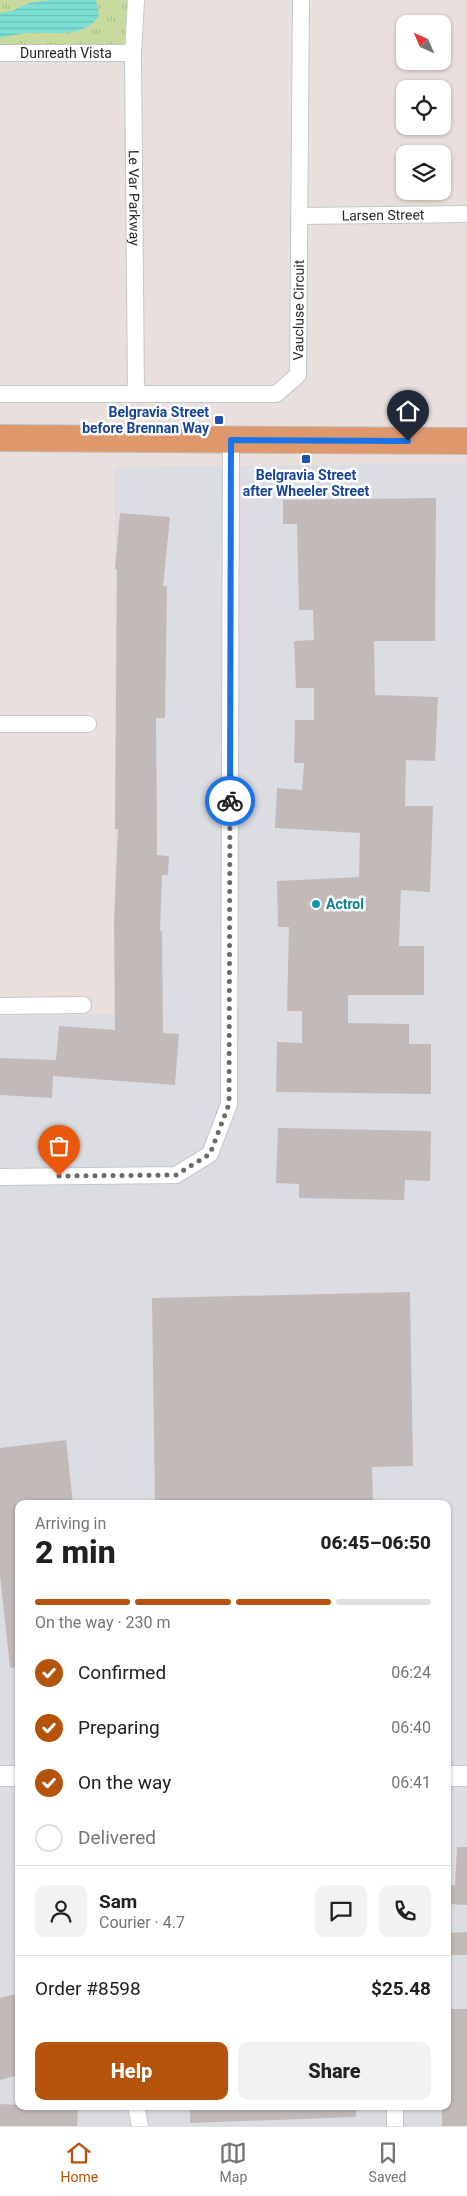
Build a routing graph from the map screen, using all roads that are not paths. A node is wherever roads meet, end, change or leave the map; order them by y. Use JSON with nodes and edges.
{"nodes":[{"id":1,"x":136,"y":0,"type":"edge"},
{"id":2,"x":301,"y":0,"type":"edge"},
{"id":3,"x":0,"y":53,"type":"edge"},
{"id":4,"x":133,"y":53,"type":"junction"},
{"id":5,"x":467,"y":214,"type":"edge"},
{"id":6,"x":299,"y":216,"type":"junction"},
{"id":7,"x":0,"y":394,"type":"edge"},
{"id":8,"x":136,"y":394,"type":"junction"},
{"id":9,"x":0,"y":438,"type":"edge"},
{"id":10,"x":231,"y":440,"type":"junction"},
{"id":11,"x":467,"y":441,"type":"edge"},
{"id":12,"x":0,"y":724,"type":"edge"},
{"id":13,"x":88,"y":724,"type":"dead end"},
{"id":14,"x":0,"y":1006,"type":"edge"},
{"id":15,"x":83,"y":1006,"type":"dead end"},
{"id":16,"x":0,"y":1177,"type":"edge"},
{"id":17,"x":0,"y":1776,"type":"edge"},
{"id":18,"x":15,"y":1776,"type":"edge"},
{"id":19,"x":451,"y":1776,"type":"edge"},
{"id":20,"x":467,"y":1776,"type":"edge"},
{"id":21,"x":137,"y":2110,"type":"edge"},
{"id":22,"x":395,"y":2110,"type":"edge"},
{"id":23,"x":140,"y":2126,"type":"edge"},
{"id":24,"x":395,"y":2126,"type":"edge"}],
"edges":[{"from":1,"to":4,"type":"street","name":"Le Var Parkway"},
{"from":2,"to":6,"type":"street","name":"Vaucluse Circuit"},
{"from":3,"to":4,"type":"street","name":"Dunreath Vista"},
{"from":4,"to":8,"type":"street","name":"Le Var Parkway"},
{"from":5,"to":6,"type":"street","name":"Larsen Street"},
{"from":6,"to":8,"type":"street","name":"Vaucluse Circuit"},
{"from":7,"to":8,"type":"street","name":"Vaucluse Circuit"},
{"from":9,"to":10,"type":"main road"},
{"from":10,"to":11,"type":"main road"},
{"from":10,"to":16,"type":"street"},
{"from":12,"to":13,"type":"street"},
{"from":14,"to":15,"type":"street"},
{"from":17,"to":18,"type":"street"},
{"from":19,"to":20,"type":"street"},
{"from":21,"to":23,"type":"street"},
{"from":22,"to":24,"type":"street"}]}
